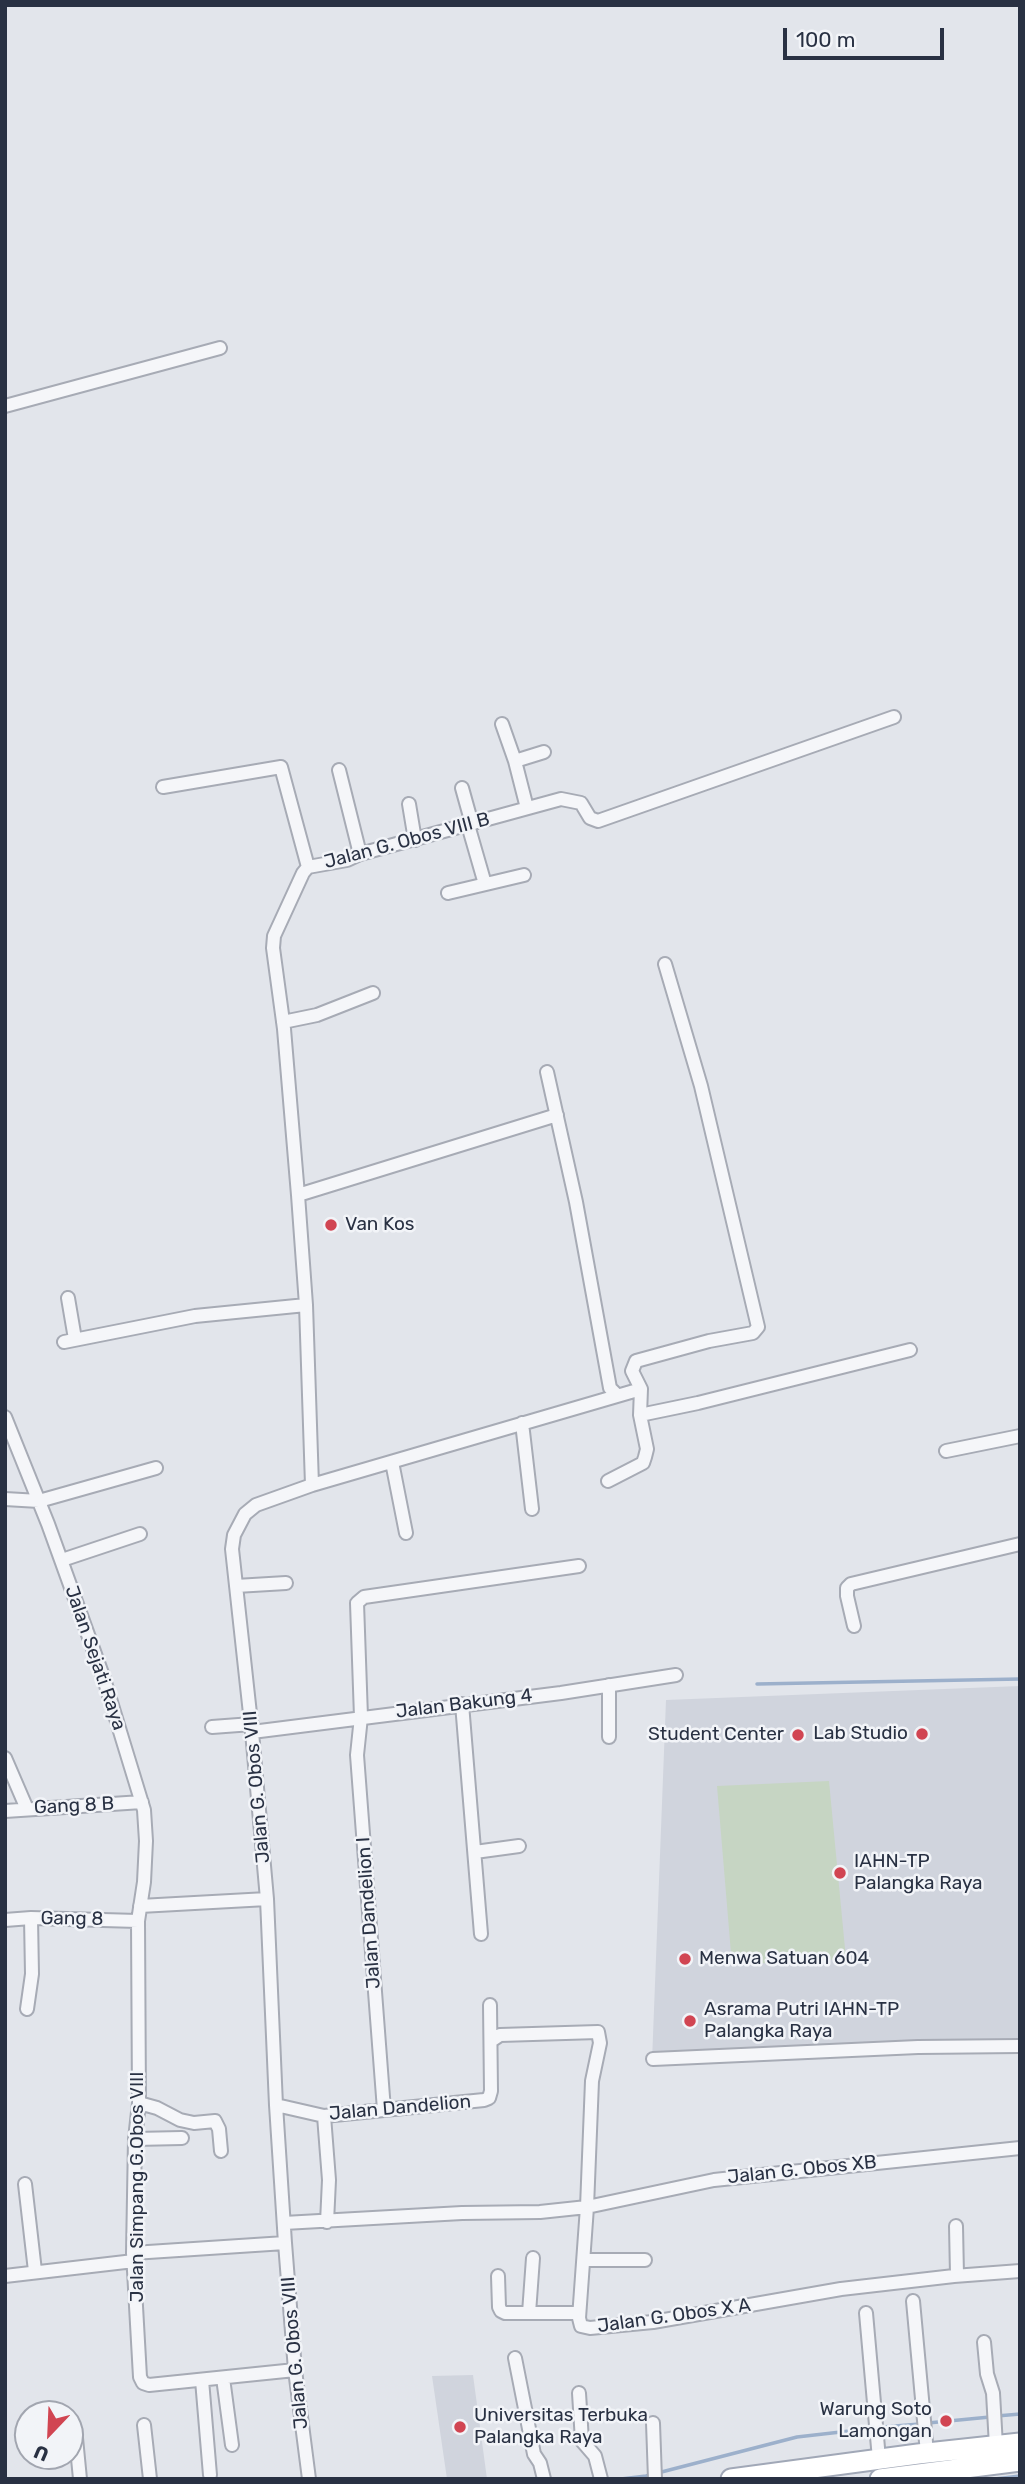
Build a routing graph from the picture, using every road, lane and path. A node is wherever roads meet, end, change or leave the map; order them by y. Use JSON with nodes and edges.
{"nodes":[{"id":1,"x":220,"y":348,"type":"dead end"},
{"id":2,"x":5,"y":406,"type":"edge"},
{"id":3,"x":894,"y":717,"type":"dead end"},
{"id":4,"x":502,"y":724,"type":"dead end"},
{"id":5,"x":544,"y":752,"type":"dead end"},
{"id":6,"x":515,"y":761,"type":"junction"},
{"id":7,"x":339,"y":770,"type":"dead end"},
{"id":8,"x":163,"y":787,"type":"dead end"},
{"id":9,"x":462,"y":788,"type":"dead end"},
{"id":10,"x":409,"y":804,"type":"dead end"},
{"id":11,"x":527,"y":808,"type":"junction"},
{"id":12,"x":470,"y":825,"type":"junction"},
{"id":13,"x":415,"y":840,"type":"junction"},
{"id":14,"x":360,"y":854,"type":"junction"},
{"id":15,"x":308,"y":867,"type":"junction"},
{"id":16,"x":524,"y":875,"type":"dead end"},
{"id":17,"x":485,"y":884,"type":"junction"},
{"id":18,"x":448,"y":893,"type":"dead end"},
{"id":19,"x":665,"y":964,"type":"dead end"},
{"id":20,"x":373,"y":993,"type":"dead end"},
{"id":21,"x":282,"y":1022,"type":"junction"},
{"id":22,"x":547,"y":1072,"type":"dead end"},
{"id":23,"x":557,"y":1115,"type":"junction"},
{"id":24,"x":299,"y":1195,"type":"junction"},
{"id":25,"x":68,"y":1298,"type":"dead end"},
{"id":26,"x":306,"y":1305,"type":"junction"},
{"id":27,"x":910,"y":1350,"type":"dead end"},
{"id":28,"x":641,"y":1389,"type":"junction"},
{"id":29,"x":617,"y":1395,"type":"junction"},
{"id":30,"x":639,"y":1415,"type":"junction"},
{"id":31,"x":522,"y":1423,"type":"junction"},
{"id":32,"x":6,"y":1425,"type":"edge"},
{"id":33,"x":1020,"y":1436,"type":"edge"},
{"id":34,"x":946,"y":1451,"type":"dead end"},
{"id":35,"x":392,"y":1462,"type":"junction"},
{"id":36,"x":156,"y":1468,"type":"dead end"},
{"id":37,"x":608,"y":1481,"type":"dead end"},
{"id":38,"x":312,"y":1485,"type":"junction"},
{"id":39,"x":5,"y":1499,"type":"edge"},
{"id":40,"x":39,"y":1501,"type":"junction"},
{"id":41,"x":532,"y":1509,"type":"dead end"},
{"id":42,"x":406,"y":1533,"type":"dead end"},
{"id":43,"x":139,"y":1534,"type":"dead end"},
{"id":44,"x":1020,"y":1544,"type":"edge"},
{"id":45,"x":61,"y":1560,"type":"junction"},
{"id":46,"x":579,"y":1566,"type":"dead end"},
{"id":47,"x":286,"y":1583,"type":"dead end"},
{"id":48,"x":236,"y":1587,"type":"junction"},
{"id":49,"x":854,"y":1626,"type":"dead end"},
{"id":50,"x":676,"y":1675,"type":"dead end"},
{"id":51,"x":610,"y":1685,"type":"junction"},
{"id":52,"x":462,"y":1704,"type":"junction"},
{"id":53,"x":361,"y":1717,"type":"junction"},
{"id":54,"x":212,"y":1727,"type":"dead end"},
{"id":55,"x":252,"y":1728,"type":"junction"},
{"id":56,"x":609,"y":1737,"type":"dead end"},
{"id":57,"x":5,"y":1758,"type":"edge"},
{"id":58,"x":142,"y":1802,"type":"junction"},
{"id":59,"x":27,"y":1809,"type":"junction"},
{"id":60,"x":5,"y":1811,"type":"edge"},
{"id":61,"x":519,"y":1846,"type":"dead end"},
{"id":62,"x":475,"y":1855,"type":"junction"},
{"id":63,"x":267,"y":1899,"type":"junction"},
{"id":64,"x":140,"y":1906,"type":"junction"},
{"id":65,"x":31,"y":1918,"type":"junction"},
{"id":66,"x":5,"y":1920,"type":"edge"},
{"id":67,"x":138,"y":1920,"type":"junction"},
{"id":68,"x":481,"y":1934,"type":"dead end"},
{"id":69,"x":490,"y":2005,"type":"dead end"},
{"id":70,"x":27,"y":2009,"type":"dead end"},
{"id":71,"x":491,"y":2041,"type":"junction"},
{"id":72,"x":1020,"y":2046,"type":"edge"},
{"id":73,"x":653,"y":2059,"type":"dead end"},
{"id":74,"x":139,"y":2104,"type":"junction"},
{"id":75,"x":275,"y":2105,"type":"junction"},
{"id":76,"x":384,"y":2110,"type":"junction"},
{"id":77,"x":324,"y":2116,"type":"junction"},
{"id":78,"x":182,"y":2138,"type":"dead end"},
{"id":79,"x":135,"y":2139,"type":"junction"},
{"id":80,"x":1020,"y":2148,"type":"edge"},
{"id":81,"x":221,"y":2151,"type":"dead end"},
{"id":82,"x":25,"y":2184,"type":"dead end"},
{"id":83,"x":587,"y":2207,"type":"junction"},
{"id":84,"x":327,"y":2222,"type":"junction"},
{"id":85,"x":284,"y":2223,"type":"junction"},
{"id":86,"x":956,"y":2226,"type":"dead end"},
{"id":87,"x":285,"y":2243,"type":"junction"},
{"id":88,"x":133,"y":2257,"type":"junction"},
{"id":89,"x":533,"y":2258,"type":"dead end"},
{"id":90,"x":584,"y":2260,"type":"junction"},
{"id":91,"x":645,"y":2260,"type":"dead end"},
{"id":92,"x":34,"y":2271,"type":"junction"},
{"id":93,"x":1020,"y":2271,"type":"edge"},
{"id":94,"x":957,"y":2275,"type":"junction"},
{"id":95,"x":5,"y":2276,"type":"edge"},
{"id":96,"x":498,"y":2276,"type":"dead end"},
{"id":97,"x":913,"y":2301,"type":"dead end"},
{"id":98,"x":529,"y":2313,"type":"junction"},
{"id":99,"x":579,"y":2313,"type":"junction"},
{"id":100,"x":866,"y":2313,"type":"dead end"},
{"id":101,"x":984,"y":2342,"type":"dead end"},
{"id":102,"x":515,"y":2358,"type":"dead end"},
{"id":103,"x":295,"y":2370,"type":"junction"},
{"id":104,"x":223,"y":2378,"type":"junction"},
{"id":105,"x":202,"y":2380,"type":"junction"},
{"id":106,"x":579,"y":2393,"type":"dead end"},
{"id":107,"x":653,"y":2423,"type":"dead end"},
{"id":108,"x":144,"y":2425,"type":"dead end"},
{"id":109,"x":1020,"y":2443,"type":"edge"},
{"id":110,"x":232,"y":2445,"type":"dead end"},
{"id":111,"x":996,"y":2446,"type":"junction"},
{"id":112,"x":927,"y":2453,"type":"junction"},
{"id":113,"x":1020,"y":2461,"type":"edge"},
{"id":114,"x":880,"y":2469,"type":"edge"},
{"id":115,"x":209,"y":2475,"type":"dead end"},
{"id":116,"x":150,"y":2479,"type":"edge"},
{"id":117,"x":309,"y":2479,"type":"edge"},
{"id":118,"x":544,"y":2479,"type":"edge"},
{"id":119,"x":601,"y":2479,"type":"edge"},
{"id":120,"x":655,"y":2479,"type":"edge"},
{"id":121,"x":731,"y":2479,"type":"edge"}],
"edges":[{"from":1,"to":2,"type":"street"},
{"from":3,"to":11,"type":"street","name":"Jalan G. Obos VIII B"},
{"from":4,"to":6,"type":"street"},
{"from":5,"to":6,"type":"street"},
{"from":6,"to":11,"type":"street"},
{"from":7,"to":14,"type":"street"},
{"from":8,"to":15,"type":"street"},
{"from":9,"to":12,"type":"street"},
{"from":10,"to":13,"type":"street"},
{"from":11,"to":12,"type":"street","name":"Jalan G. Obos VIII B"},
{"from":12,"to":13,"type":"street","name":"Jalan G. Obos VIII B"},
{"from":12,"to":17,"type":"street"},
{"from":13,"to":14,"type":"street","name":"Jalan G. Obos VIII B"},
{"from":14,"to":15,"type":"street","name":"Jalan G. Obos VIII B"},
{"from":15,"to":21,"type":"street","name":"Jalan G. Obos VIII B"},
{"from":16,"to":17,"type":"street"},
{"from":17,"to":18,"type":"street"},
{"from":19,"to":28,"type":"street"},
{"from":20,"to":21,"type":"street"},
{"from":21,"to":24,"type":"street","name":"Jalan G. Obos VIII B"},
{"from":22,"to":23,"type":"street"},
{"from":23,"to":24,"type":"street"},
{"from":23,"to":29,"type":"street"},
{"from":24,"to":26,"type":"street","name":"Jalan G. Obos VIII B"},
{"from":25,"to":26,"type":"street"},
{"from":26,"to":38,"type":"street","name":"Jalan G. Obos VIII B"},
{"from":27,"to":30,"type":"street"},
{"from":28,"to":29,"type":"street","name":"Jalan G. Obos VIII"},
{"from":28,"to":30,"type":"street"},
{"from":29,"to":31,"type":"street","name":"Jalan G. Obos VIII"},
{"from":30,"to":37,"type":"street"},
{"from":31,"to":35,"type":"street","name":"Jalan G. Obos VIII"},
{"from":31,"to":41,"type":"street"},
{"from":32,"to":40,"type":"street","name":"Jalan Sejati Raya"},
{"from":33,"to":34,"type":"street"},
{"from":35,"to":38,"type":"street","name":"Jalan G. Obos VIII"},
{"from":35,"to":42,"type":"street"},
{"from":36,"to":40,"type":"street"},
{"from":38,"to":48,"type":"street","name":"Jalan G. Obos VIII"},
{"from":39,"to":40,"type":"street"},
{"from":40,"to":45,"type":"street","name":"Jalan Sejati Raya"},
{"from":43,"to":45,"type":"street"},
{"from":44,"to":49,"type":"street"},
{"from":45,"to":58,"type":"street","name":"Jalan Sejati Raya"},
{"from":46,"to":53,"type":"street","name":"Jalan Dandelion I"},
{"from":47,"to":48,"type":"street"},
{"from":48,"to":55,"type":"street","name":"Jalan G. Obos VIII"},
{"from":50,"to":51,"type":"street","name":"Jalan Bakung 4"},
{"from":51,"to":52,"type":"street","name":"Jalan Bakung 4"},
{"from":51,"to":56,"type":"street"},
{"from":52,"to":53,"type":"street","name":"Jalan Bakung 4"},
{"from":52,"to":62,"type":"street"},
{"from":53,"to":55,"type":"street","name":"Jalan Bakung 4"},
{"from":53,"to":76,"type":"street","name":"Jalan Dandelion I"},
{"from":54,"to":55,"type":"street","name":"Jalan Bakung 4"},
{"from":55,"to":63,"type":"street","name":"Jalan G. Obos VIII"},
{"from":57,"to":59,"type":"street"},
{"from":58,"to":59,"type":"street","name":"Gang 8 B"},
{"from":58,"to":64,"type":"street","name":"Jalan Sejati Raya"},
{"from":59,"to":60,"type":"street","name":"Gang 8 B"},
{"from":61,"to":62,"type":"street"},
{"from":62,"to":68,"type":"street"},
{"from":63,"to":64,"type":"street"},
{"from":63,"to":75,"type":"street","name":"Jalan G. Obos VIII"},
{"from":64,"to":67,"type":"street","name":"Jalan Simpang G.Obos VIII"},
{"from":65,"to":66,"type":"street","name":"Gang 8"},
{"from":65,"to":67,"type":"street","name":"Gang 8"},
{"from":65,"to":70,"type":"street"},
{"from":67,"to":74,"type":"street","name":"Jalan Simpang G.Obos VIII"},
{"from":69,"to":71,"type":"street"},
{"from":71,"to":76,"type":"street","name":"Jalan Dandelion"},
{"from":71,"to":83,"type":"street","name":"Jalan G. Obos X A"},
{"from":72,"to":73,"type":"street"},
{"from":74,"to":79,"type":"street","name":"Jalan Simpang G.Obos VIII"},
{"from":74,"to":81,"type":"street"},
{"from":75,"to":77,"type":"street","name":"Jalan Dandelion"},
{"from":75,"to":85,"type":"street","name":"Jalan G. Obos VIII"},
{"from":76,"to":77,"type":"street","name":"Jalan Dandelion"},
{"from":77,"to":84,"type":"street"},
{"from":78,"to":79,"type":"street"},
{"from":79,"to":88,"type":"street","name":"Jalan Simpang G.Obos VIII"},
{"from":80,"to":83,"type":"street","name":"Jalan G. Obos XB"},
{"from":82,"to":92,"type":"street"},
{"from":83,"to":84,"type":"street"},
{"from":83,"to":90,"type":"street","name":"Jalan G. Obos X A"},
{"from":84,"to":85,"type":"street"},
{"from":85,"to":87,"type":"street","name":"Jalan G. Obos VIII"},
{"from":86,"to":94,"type":"street"},
{"from":87,"to":88,"type":"street"},
{"from":87,"to":103,"type":"street","name":"Jalan G. Obos VIII"},
{"from":88,"to":92,"type":"street"},
{"from":88,"to":105,"type":"street","name":"Jalan Simpang G.Obos VIII"},
{"from":89,"to":98,"type":"street"},
{"from":90,"to":91,"type":"street"},
{"from":90,"to":99,"type":"street","name":"Jalan G. Obos X A"},
{"from":92,"to":95,"type":"street"},
{"from":93,"to":94,"type":"street","name":"Jalan G. Obos X A"},
{"from":94,"to":99,"type":"street","name":"Jalan G. Obos X A"},
{"from":96,"to":98,"type":"street"},
{"from":97,"to":112,"type":"street"},
{"from":98,"to":99,"type":"street"},
{"from":100,"to":114,"type":"street"},
{"from":101,"to":111,"type":"street"},
{"from":102,"to":118,"type":"street"},
{"from":103,"to":104,"type":"street","name":"Jalan Simpang G.Obos VIII"},
{"from":103,"to":117,"type":"street","name":"Jalan G. Obos VIII"},
{"from":104,"to":105,"type":"street","name":"Jalan Simpang G.Obos VIII"},
{"from":104,"to":110,"type":"street"},
{"from":105,"to":115,"type":"street"},
{"from":106,"to":119,"type":"street"},
{"from":107,"to":120,"type":"street"},
{"from":108,"to":116,"type":"street"},
{"from":109,"to":111,"type":"main road"},
{"from":111,"to":112,"type":"main road"},
{"from":112,"to":114,"type":"main road"},
{"from":113,"to":114,"type":"main road"},
{"from":114,"to":121,"type":"main road"}]}
